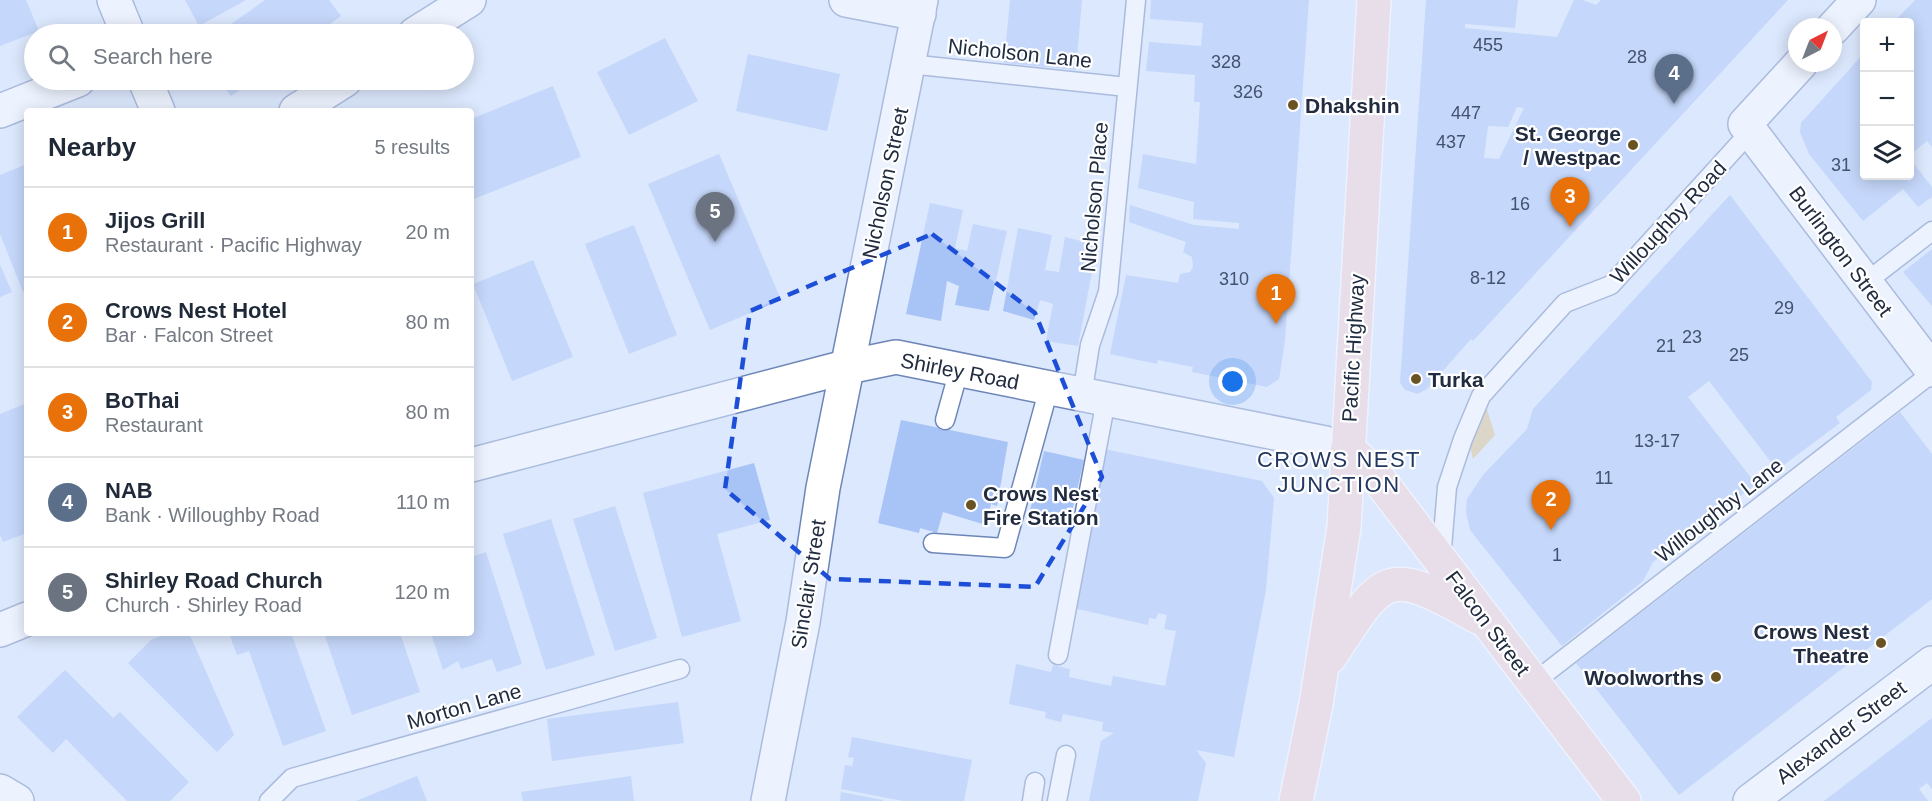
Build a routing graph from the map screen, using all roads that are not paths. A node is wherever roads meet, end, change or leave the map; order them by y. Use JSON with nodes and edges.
{"nodes":[{"id":1,"x":114,"y":0,"type":"edge"},
{"id":2,"x":469,"y":0,"type":"edge"},
{"id":3,"x":846,"y":0,"type":"edge"},
{"id":4,"x":1136,"y":0,"type":"edge"},
{"id":5,"x":1374,"y":0,"type":"edge"},
{"id":6,"x":1859,"y":0,"type":"edge"},
{"id":7,"x":920,"y":7,"type":"edge"},
{"id":8,"x":1842,"y":18,"type":"edge"},
{"id":9,"x":124,"y":24,"type":"edge"},
{"id":10,"x":431,"y":24,"type":"edge"},
{"id":11,"x":909,"y":64,"type":"junction"},
{"id":12,"x":1793,"y":72,"type":"edge"},
{"id":13,"x":1127,"y":87,"type":"junction"},
{"id":14,"x":53,"y":90,"type":"edge"},
{"id":15,"x":149,"y":90,"type":"edge"},
{"id":16,"x":329,"y":90,"type":"edge"},
{"id":17,"x":157,"y":108,"type":"edge"},
{"id":18,"x":301,"y":108,"type":"edge"},
{"id":19,"x":0,"y":111,"type":"edge"},
{"id":20,"x":1750,"y":132,"type":"junction"},
{"id":21,"x":1932,"y":231,"type":"edge"},
{"id":22,"x":1864,"y":284,"type":"junction"},
{"id":23,"x":848,"y":367,"type":"junction"},
{"id":24,"x":959,"y":370,"type":"junction"},
{"id":25,"x":1932,"y":371,"type":"edge"},
{"id":26,"x":1049,"y":388,"type":"junction"},
{"id":27,"x":1094,"y":397,"type":"junction"},
{"id":28,"x":945,"y":420,"type":"dead end"},
{"id":29,"x":1347,"y":451,"type":"junction"},
{"id":30,"x":474,"y":464,"type":"edge"},
{"id":31,"x":933,"y":543,"type":"dead end"},
{"id":32,"x":1441,"y":560,"type":"junction"},
{"id":33,"x":24,"y":621,"type":"edge"},
{"id":34,"x":1486,"y":622,"type":"junction"},
{"id":35,"x":0,"y":630,"type":"edge"},
{"id":36,"x":1058,"y":655,"type":"dead end"},
{"id":37,"x":1932,"y":663,"type":"edge"},
{"id":38,"x":1322,"y":668,"type":"junction"},
{"id":39,"x":680,"y":669,"type":"dead end"},
{"id":40,"x":1533,"y":683,"type":"junction"},
{"id":41,"x":1066,"y":755,"type":"dead end"},
{"id":42,"x":1035,"y":782,"type":"dead end"},
{"id":43,"x":0,"y":791,"type":"edge"},
{"id":44,"x":17,"y":801,"type":"edge"},
{"id":45,"x":269,"y":801,"type":"edge"},
{"id":46,"x":768,"y":801,"type":"edge"},
{"id":47,"x":1032,"y":801,"type":"edge"},
{"id":48,"x":1057,"y":801,"type":"edge"},
{"id":49,"x":1296,"y":801,"type":"edge"},
{"id":50,"x":1624,"y":801,"type":"edge"},
{"id":51,"x":1749,"y":801,"type":"edge"}],
"edges":[{"from":1,"to":9,"type":"street"},
{"from":2,"to":10,"type":"street"},
{"from":3,"to":7,"type":"street"},
{"from":4,"to":13,"type":"lane","name":"Nicholson Place"},
{"from":5,"to":29,"type":"main road","name":"Pacific Highway"},
{"from":6,"to":8,"type":"street"},
{"from":7,"to":11,"type":"street","name":"Nicholson Street"},
{"from":11,"to":13,"type":"lane","name":"Nicholson Lane"},
{"from":11,"to":23,"type":"street","name":"Nicholson Street"},
{"from":12,"to":20,"type":"street","name":"Willoughby Road"},
{"from":13,"to":27,"type":"lane","name":"Nicholson Place"},
{"from":14,"to":19,"type":"street"},
{"from":15,"to":17,"type":"street"},
{"from":16,"to":18,"type":"street"},
{"from":20,"to":22,"type":"street","name":"Burlington Street"},
{"from":20,"to":32,"type":"lane","name":"Willoughby Road"},
{"from":21,"to":22,"type":"lane"},
{"from":22,"to":25,"type":"street","name":"Burlington Street"},
{"from":23,"to":24,"type":"street","name":"Shirley Road"},
{"from":23,"to":30,"type":"street","name":"Shirley Road"},
{"from":23,"to":46,"type":"street","name":"Sinclair Street"},
{"from":24,"to":26,"type":"street","name":"Shirley Road"},
{"from":24,"to":28,"type":"lane"},
{"from":25,"to":40,"type":"lane","name":"Willoughby Lane"},
{"from":26,"to":27,"type":"street","name":"Shirley Road"},
{"from":26,"to":31,"type":"lane"},
{"from":27,"to":29,"type":"street","name":"Shirley Road"},
{"from":27,"to":36,"type":"lane","name":"Nicholson Place"},
{"from":29,"to":32,"type":"main road","name":"Falcon Street"},
{"from":29,"to":38,"type":"main road","name":"Pacific Highway"},
{"from":32,"to":34,"type":"main road","name":"Falcon Street"},
{"from":33,"to":35,"type":"street"},
{"from":34,"to":38,"type":"main road"},
{"from":34,"to":40,"type":"main road","name":"Falcon Street"},
{"from":37,"to":51,"type":"street","name":"Alexander Street"},
{"from":38,"to":49,"type":"main road","name":"Pacific Highway"},
{"from":39,"to":45,"type":"lane","name":"Morton Lane"},
{"from":40,"to":50,"type":"main road","name":"Falcon Street"},
{"from":41,"to":48,"type":"lane"},
{"from":42,"to":47,"type":"lane"},
{"from":43,"to":44,"type":"street"}]}
